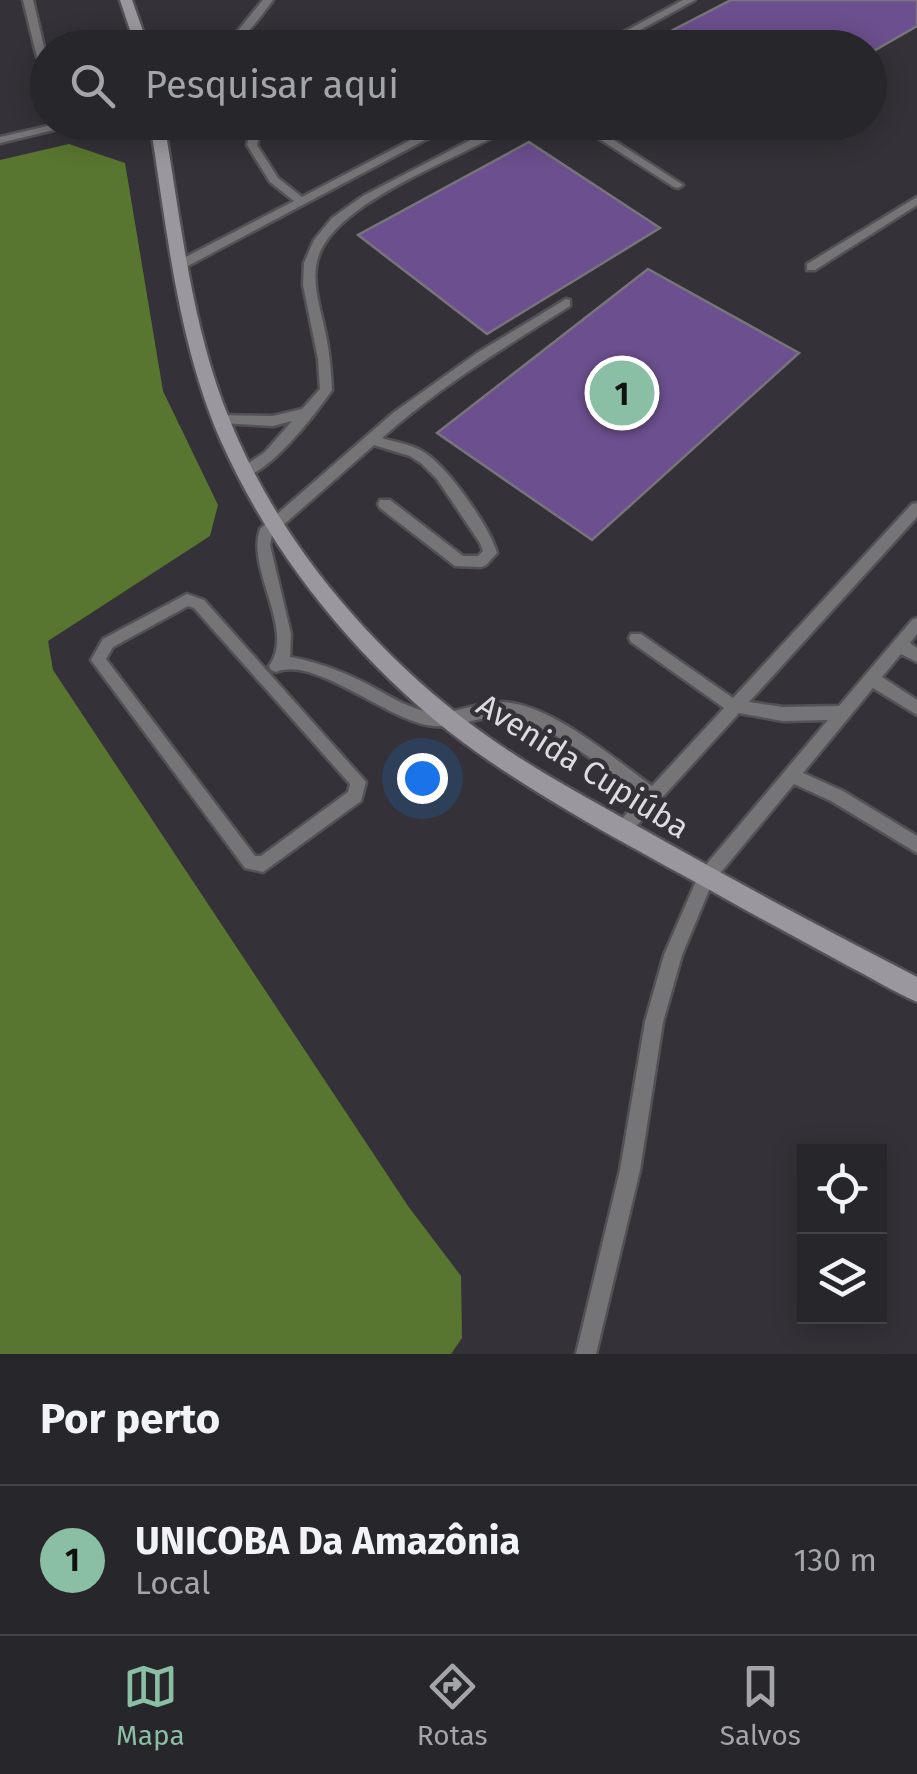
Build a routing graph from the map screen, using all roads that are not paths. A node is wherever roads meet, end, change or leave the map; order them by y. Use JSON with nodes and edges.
{"nodes":[{"id":1,"x":28,"y":0,"type":"edge"},
{"id":2,"x":126,"y":0,"type":"edge"},
{"id":3,"x":268,"y":0,"type":"edge"},
{"id":4,"x":690,"y":0,"type":"edge"},
{"id":5,"x":35,"y":30,"type":"edge"},
{"id":6,"x":137,"y":30,"type":"edge"},
{"id":7,"x":243,"y":30,"type":"edge"},
{"id":8,"x":632,"y":30,"type":"edge"},
{"id":9,"x":30,"y":133,"type":"edge"},
{"id":10,"x":0,"y":140,"type":"edge"},
{"id":11,"x":160,"y":140,"type":"edge"},
{"id":12,"x":253,"y":140,"type":"edge"},
{"id":13,"x":420,"y":140,"type":"edge"},
{"id":14,"x":480,"y":140,"type":"edge"},
{"id":15,"x":607,"y":140,"type":"edge"},
{"id":16,"x":678,"y":185,"type":"dead end"},
{"id":17,"x":917,"y":200,"type":"edge"},
{"id":18,"x":302,"y":202,"type":"junction"},
{"id":19,"x":180,"y":265,"type":"junction"},
{"id":20,"x":812,"y":267,"type":"dead end"},
{"id":21,"x":566,"y":303,"type":"dead end"},
{"id":22,"x":308,"y":412,"type":"junction"},
{"id":23,"x":221,"y":418,"type":"junction"},
{"id":24,"x":373,"y":440,"type":"junction"},
{"id":25,"x":245,"y":474,"type":"junction"},
{"id":26,"x":385,"y":504,"type":"dead end"},
{"id":27,"x":917,"y":508,"type":"edge"},
{"id":28,"x":274,"y":524,"type":"junction"},
{"id":29,"x":917,"y":624,"type":"edge"},
{"id":30,"x":636,"y":638,"type":"dead end"},
{"id":31,"x":900,"y":644,"type":"junction"},
{"id":32,"x":917,"y":656,"type":"edge"},
{"id":33,"x":282,"y":662,"type":"junction"},
{"id":34,"x":265,"y":675,"type":"junction"},
{"id":35,"x":871,"y":678,"type":"junction"},
{"id":36,"x":732,"y":706,"type":"junction"},
{"id":37,"x":917,"y":708,"type":"edge"},
{"id":38,"x":842,"y":713,"type":"junction"},
{"id":39,"x":453,"y":722,"type":"junction"},
{"id":40,"x":791,"y":775,"type":"junction"},
{"id":41,"x":653,"y":795,"type":"junction"},
{"id":42,"x":623,"y":829,"type":"junction"},
{"id":43,"x":917,"y":845,"type":"edge"},
{"id":44,"x":706,"y":878,"type":"junction"},
{"id":45,"x":917,"y":990,"type":"edge"},
{"id":46,"x":586,"y":1354,"type":"edge"}],
"edges":[{"from":1,"to":5,"type":"lane"},
{"from":2,"to":6,"type":"street"},
{"from":3,"to":7,"type":"lane"},
{"from":4,"to":8,"type":"lane"},
{"from":9,"to":10,"type":"lane"},
{"from":11,"to":19,"type":"street","name":"Avenida Cupiúba"},
{"from":12,"to":18,"type":"lane"},
{"from":13,"to":18,"type":"lane"},
{"from":14,"to":22,"type":"lane"},
{"from":15,"to":16,"type":"lane"},
{"from":17,"to":20,"type":"lane"},
{"from":18,"to":19,"type":"lane"},
{"from":19,"to":23,"type":"street","name":"Avenida Cupiúba"},
{"from":21,"to":24,"type":"lane"},
{"from":22,"to":23,"type":"lane"},
{"from":22,"to":25,"type":"lane"},
{"from":23,"to":25,"type":"street","name":"Avenida Cupiúba"},
{"from":24,"to":26,"type":"lane"},
{"from":24,"to":28,"type":"lane"},
{"from":25,"to":28,"type":"street","name":"Avenida Cupiúba"},
{"from":27,"to":36,"type":"lane"},
{"from":28,"to":33,"type":"lane"},
{"from":28,"to":39,"type":"street","name":"Avenida Cupiúba"},
{"from":29,"to":31,"type":"lane"},
{"from":30,"to":36,"type":"lane"},
{"from":31,"to":32,"type":"lane"},
{"from":31,"to":35,"type":"lane"},
{"from":33,"to":34,"type":"lane"},
{"from":33,"to":39,"type":"lane"},
{"from":34,"to":34,"type":"lane"},
{"from":35,"to":37,"type":"lane"},
{"from":35,"to":38,"type":"lane"},
{"from":36,"to":38,"type":"lane"},
{"from":36,"to":41,"type":"lane"},
{"from":38,"to":40,"type":"lane"},
{"from":39,"to":41,"type":"lane"},
{"from":39,"to":42,"type":"street","name":"Avenida Cupiúba"},
{"from":40,"to":43,"type":"lane"},
{"from":40,"to":44,"type":"lane"},
{"from":41,"to":42,"type":"lane"},
{"from":42,"to":44,"type":"street","name":"Avenida Cupiúba"},
{"from":44,"to":45,"type":"street","name":"Avenida Cupiúba"},
{"from":44,"to":46,"type":"lane"}]}
